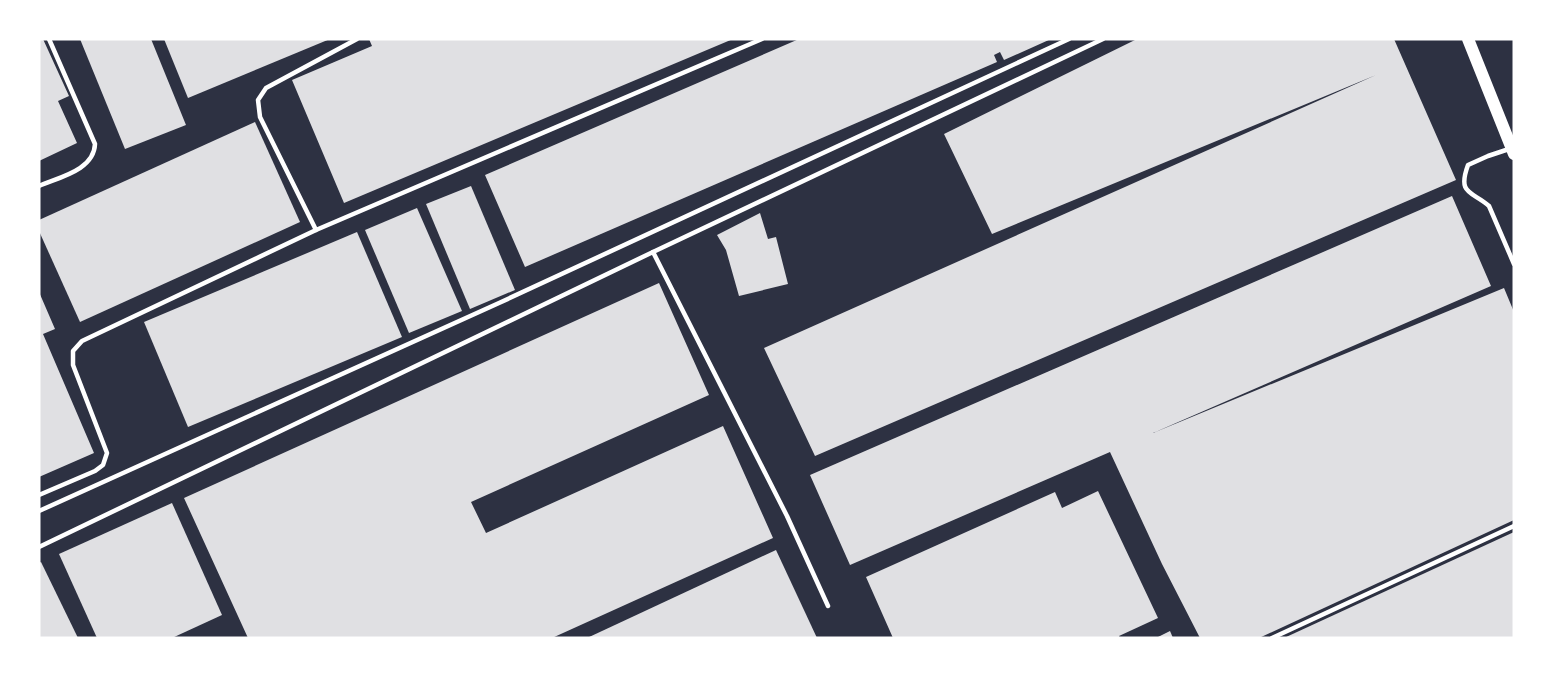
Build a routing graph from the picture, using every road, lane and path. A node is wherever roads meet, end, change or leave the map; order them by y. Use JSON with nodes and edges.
{"nodes":[{"id":1,"x":49,"y":39,"type":"edge"},
{"id":2,"x":357,"y":39,"type":"edge"},
{"id":3,"x":762,"y":39,"type":"edge"},
{"id":4,"x":1069,"y":39,"type":"edge"},
{"id":5,"x":1103,"y":39,"type":"edge"},
{"id":6,"x":1468,"y":39,"type":"edge"},
{"id":7,"x":1510,"y":131,"type":"edge"},
{"id":8,"x":1513,"y":151,"type":"edge"},
{"id":9,"x":39,"y":186,"type":"edge"},
{"id":10,"x":316,"y":230,"type":"junction"},
{"id":11,"x":653,"y":252,"type":"junction"},
{"id":12,"x":1514,"y":264,"type":"edge"},
{"id":13,"x":39,"y":495,"type":"edge"},
{"id":14,"x":39,"y":512,"type":"edge"},
{"id":15,"x":1514,"y":526,"type":"edge"},
{"id":16,"x":39,"y":547,"type":"edge"},
{"id":17,"x":828,"y":606,"type":"dead end"},
{"id":18,"x":1272,"y":638,"type":"edge"}],
"edges":[{"from":1,"to":9,"type":"lane"},
{"from":2,"to":10,"type":"lane"},
{"from":3,"to":10,"type":"lane"},
{"from":4,"to":14,"type":"lane"},
{"from":5,"to":11,"type":"lane"},
{"from":6,"to":7,"type":"main road"},
{"from":7,"to":8,"type":"main road"},
{"from":8,"to":12,"type":"lane"},
{"from":10,"to":13,"type":"lane"},
{"from":11,"to":16,"type":"lane"},
{"from":11,"to":17,"type":"lane"},
{"from":15,"to":18,"type":"lane"}]}
